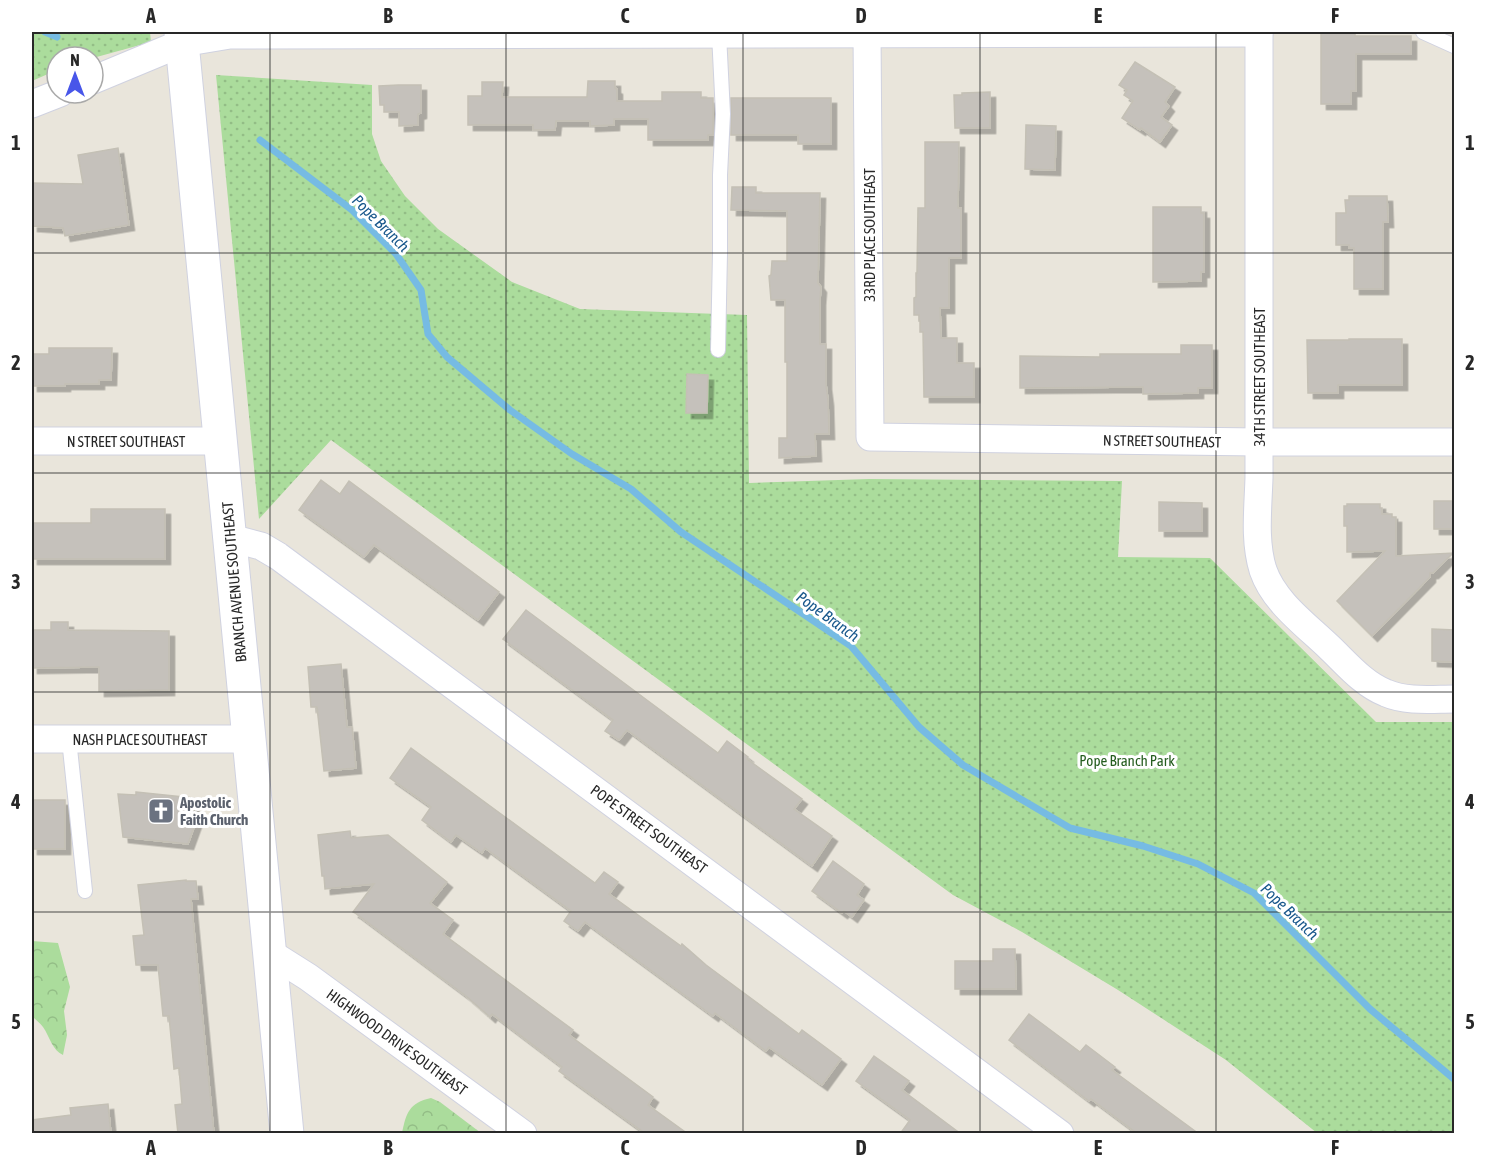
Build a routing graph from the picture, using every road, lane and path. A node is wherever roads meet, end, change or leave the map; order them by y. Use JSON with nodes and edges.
{"nodes":[{"id":1,"x":1259,"y":32,"type":"edge"},
{"id":2,"x":1423,"y":32,"type":"edge"},
{"id":3,"x":867,"y":33,"type":"edge"},
{"id":4,"x":718,"y":34,"type":"junction"},
{"id":5,"x":185,"y":35,"type":"edge"},
{"id":6,"x":1455,"y":46,"type":"edge"},
{"id":7,"x":105,"y":74,"type":"edge"},
{"id":8,"x":718,"y":350,"type":"dead end"},
{"id":9,"x":870,"y":437,"type":"joint"},
{"id":10,"x":32,"y":441,"type":"edge"},
{"id":11,"x":220,"y":441,"type":"junction"},
{"id":12,"x":1259,"y":442,"type":"junction"},
{"id":13,"x":1455,"y":442,"type":"edge"},
{"id":14,"x":231,"y":538,"type":"junction"},
{"id":15,"x":1455,"y":699,"type":"edge"},
{"id":16,"x":32,"y":739,"type":"edge"},
{"id":17,"x":69,"y":739,"type":"junction"},
{"id":18,"x":249,"y":739,"type":"junction"},
{"id":19,"x":85,"y":891,"type":"dead end"},
{"id":20,"x":270,"y":953,"type":"junction"},
{"id":21,"x":287,"y":1134,"type":"edge"},
{"id":22,"x":523,"y":1134,"type":"edge"},
{"id":23,"x":1060,"y":1134,"type":"edge"}],
"edges":[{"from":1,"to":3,"type":"street"},
{"from":1,"to":12,"type":"street","name":"34TH STREET SOUTHEAST"},
{"from":2,"to":6,"type":"lane"},
{"from":3,"to":4,"type":"street"},
{"from":3,"to":9,"type":"street","name":"33RD PLACE SOUTHEAST"},
{"from":4,"to":5,"type":"street"},
{"from":4,"to":8,"type":"lane"},
{"from":5,"to":7,"type":"street"},
{"from":5,"to":11,"type":"main road","name":"BRANCH AVENUE SOUTHEAST"},
{"from":9,"to":12,"type":"street","name":"N STREET SOUTHEAST"},
{"from":10,"to":11,"type":"street","name":"N STREET SOUTHEAST"},
{"from":11,"to":14,"type":"main road","name":"BRANCH AVENUE SOUTHEAST"},
{"from":12,"to":13,"type":"street","name":"N STREET SOUTHEAST"},
{"from":12,"to":15,"type":"street","name":"34TH STREET SOUTHEAST"},
{"from":14,"to":18,"type":"main road","name":"BRANCH AVENUE SOUTHEAST"},
{"from":14,"to":23,"type":"street","name":"POPE STREET SOUTHEAST"},
{"from":16,"to":17,"type":"street","name":"NASH PLACE SOUTHEAST"},
{"from":17,"to":18,"type":"street","name":"NASH PLACE SOUTHEAST"},
{"from":17,"to":19,"type":"lane"},
{"from":18,"to":20,"type":"main road","name":"BRANCH AVENUE SOUTHEAST"},
{"from":20,"to":21,"type":"main road","name":"BRANCH AVENUE SOUTHEAST"},
{"from":20,"to":22,"type":"street","name":"HIGHWOOD DRIVE SOUTHEAST"}]}
